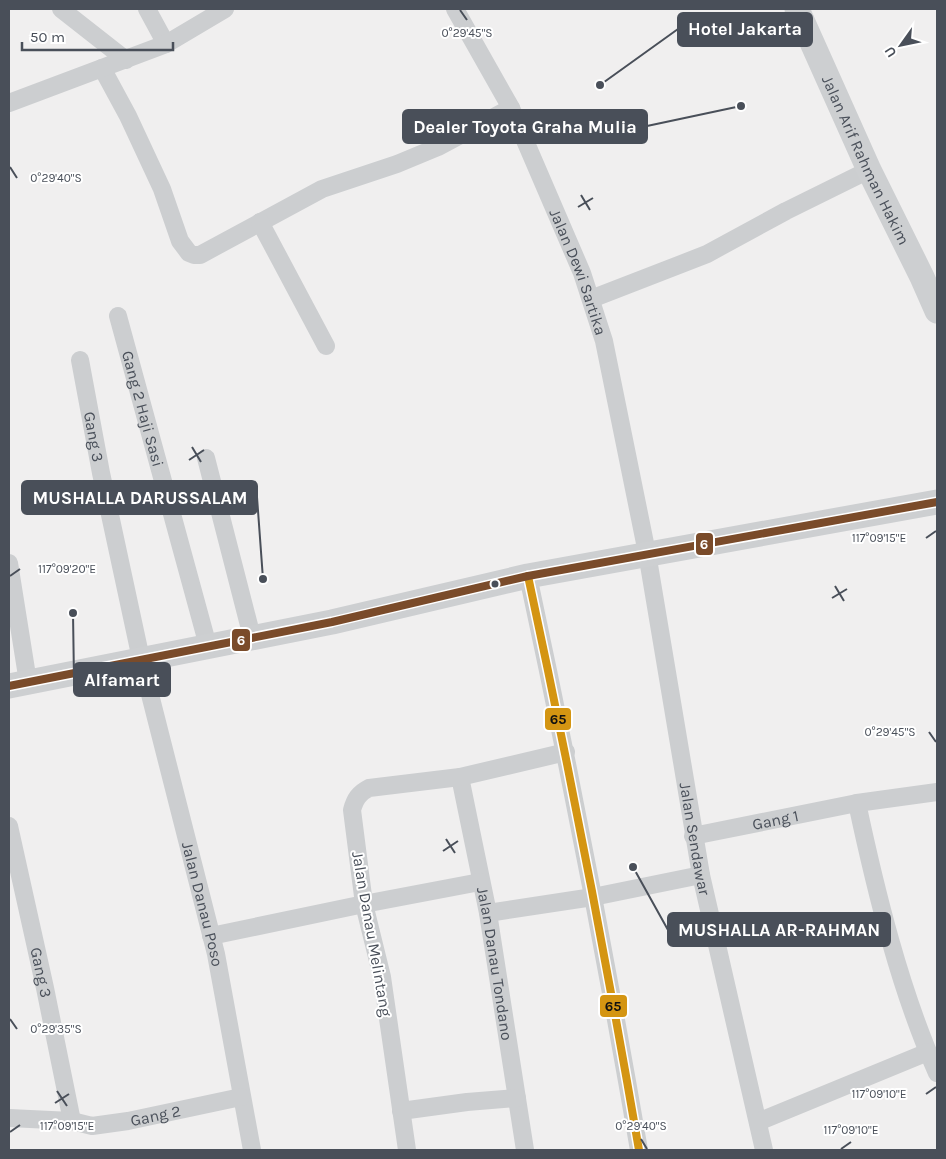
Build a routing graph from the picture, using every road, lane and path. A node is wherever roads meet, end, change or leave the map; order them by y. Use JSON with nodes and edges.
{"nodes":[{"id":1,"x":61,"y":9,"type":"edge"},
{"id":2,"x":147,"y":9,"type":"edge"},
{"id":3,"x":225,"y":9,"type":"edge"},
{"id":4,"x":455,"y":9,"type":"edge"},
{"id":5,"x":797,"y":9,"type":"edge"},
{"id":6,"x":166,"y":44,"type":"junction"},
{"id":7,"x":126,"y":60,"type":"junction"},
{"id":8,"x":102,"y":68,"type":"junction"},
{"id":9,"x":9,"y":103,"type":"edge"},
{"id":10,"x":511,"y":108,"type":"junction"},
{"id":11,"x":869,"y":170,"type":"junction"},
{"id":12,"x":260,"y":222,"type":"junction"},
{"id":13,"x":591,"y":299,"type":"junction"},
{"id":14,"x":937,"y":311,"type":"edge"},
{"id":15,"x":118,"y":316,"type":"dead end"},
{"id":16,"x":326,"y":346,"type":"dead end"},
{"id":17,"x":80,"y":360,"type":"dead end"},
{"id":18,"x":206,"y":458,"type":"dead end"},
{"id":19,"x":937,"y":502,"type":"edge"},
{"id":20,"x":911,"y":506,"type":"junction"},
{"id":21,"x":937,"y":514,"type":"edge"},
{"id":22,"x":647,"y":553,"type":"junction"},
{"id":23,"x":9,"y":563,"type":"edge"},
{"id":24,"x":528,"y":576,"type":"junction"},
{"id":25,"x":252,"y":638,"type":"junction"},
{"id":26,"x":208,"y":646,"type":"junction"},
{"id":27,"x":142,"y":659,"type":"junction"},
{"id":28,"x":18,"y":684,"type":"edge"},
{"id":29,"x":566,"y":752,"type":"junction"},
{"id":30,"x":460,"y":777,"type":"junction"},
{"id":31,"x":937,"y":792,"type":"edge"},
{"id":32,"x":857,"y":803,"type":"junction"},
{"id":33,"x":9,"y":826,"type":"edge"},
{"id":34,"x":693,"y":836,"type":"junction"},
{"id":35,"x":701,"y":875,"type":"junction"},
{"id":36,"x":480,"y":882,"type":"junction"},
{"id":37,"x":593,"y":897,"type":"junction"},
{"id":38,"x":364,"y":904,"type":"junction"},
{"id":39,"x":488,"y":913,"type":"junction"},
{"id":40,"x":211,"y":936,"type":"junction"},
{"id":41,"x":928,"y":1052,"type":"junction"},
{"id":42,"x":937,"y":1073,"type":"edge"},
{"id":43,"x":241,"y":1097,"type":"junction"},
{"id":44,"x":517,"y":1098,"type":"junction"},
{"id":45,"x":402,"y":1111,"type":"junction"},
{"id":46,"x":9,"y":1118,"type":"edge"},
{"id":47,"x":72,"y":1120,"type":"junction"},
{"id":48,"x":758,"y":1122,"type":"junction"},
{"id":49,"x":252,"y":1150,"type":"edge"},
{"id":50,"x":407,"y":1150,"type":"edge"},
{"id":51,"x":525,"y":1150,"type":"edge"},
{"id":52,"x":639,"y":1150,"type":"edge"},
{"id":53,"x":764,"y":1150,"type":"edge"}],
"edges":[{"from":1,"to":7,"type":"street"},
{"from":2,"to":6,"type":"street"},
{"from":3,"to":6,"type":"street"},
{"from":4,"to":10,"type":"street","name":"Jalan Dewi Sartika"},
{"from":5,"to":11,"type":"street","name":"Jalan Arif Rahman Hakim"},
{"from":6,"to":7,"type":"street"},
{"from":7,"to":8,"type":"street"},
{"from":8,"to":9,"type":"street"},
{"from":8,"to":12,"type":"street"},
{"from":10,"to":12,"type":"street"},
{"from":10,"to":13,"type":"street","name":"Jalan Dewi Sartika"},
{"from":11,"to":13,"type":"street"},
{"from":11,"to":14,"type":"street","name":"Jalan Arif Rahman Hakim"},
{"from":12,"to":16,"type":"street"},
{"from":13,"to":22,"type":"street","name":"Jalan Dewi Sartika"},
{"from":15,"to":26,"type":"street","name":"Gang 2 Haji Sasi"},
{"from":17,"to":27,"type":"street","name":"Gang 3"},
{"from":18,"to":25,"type":"street"},
{"from":19,"to":20,"type":"street"},
{"from":20,"to":21,"type":"street"},
{"from":20,"to":22,"type":"street"},
{"from":22,"to":24,"type":"street"},
{"from":22,"to":34,"type":"street","name":"Jalan Sendawar"},
{"from":23,"to":28,"type":"street"},
{"from":24,"to":25,"type":"street"},
{"from":24,"to":29,"type":"street"},
{"from":25,"to":26,"type":"street"},
{"from":26,"to":27,"type":"street"},
{"from":27,"to":28,"type":"street"},
{"from":27,"to":40,"type":"street","name":"Jalan Danau Poso"},
{"from":29,"to":30,"type":"street","name":"Jalan Danau Melintang"},
{"from":29,"to":37,"type":"street"},
{"from":30,"to":36,"type":"street","name":"Jalan Danau Tondano"},
{"from":30,"to":38,"type":"street","name":"Jalan Danau Melintang"},
{"from":31,"to":32,"type":"street","name":"Gang 1"},
{"from":32,"to":34,"type":"street","name":"Gang 1"},
{"from":32,"to":41,"type":"street"},
{"from":33,"to":47,"type":"street","name":"Gang 3"},
{"from":34,"to":35,"type":"street","name":"Jalan Sendawar"},
{"from":35,"to":37,"type":"street"},
{"from":35,"to":48,"type":"street","name":"Jalan Sendawar"},
{"from":36,"to":38,"type":"street"},
{"from":36,"to":39,"type":"street","name":"Jalan Danau Tondano"},
{"from":37,"to":39,"type":"street"},
{"from":37,"to":52,"type":"street"},
{"from":38,"to":40,"type":"street"},
{"from":38,"to":45,"type":"street","name":"Jalan Danau Melintang"},
{"from":39,"to":44,"type":"street","name":"Jalan Danau Tondano"},
{"from":40,"to":43,"type":"street","name":"Jalan Danau Poso"},
{"from":41,"to":42,"type":"street"},
{"from":41,"to":48,"type":"street"},
{"from":43,"to":47,"type":"street","name":"Gang 2"},
{"from":43,"to":49,"type":"street","name":"Jalan Danau Poso"},
{"from":44,"to":45,"type":"street"},
{"from":44,"to":51,"type":"street","name":"Jalan Danau Tondano"},
{"from":45,"to":50,"type":"street","name":"Jalan Danau Melintang"},
{"from":46,"to":47,"type":"street","name":"Gang 2"},
{"from":48,"to":53,"type":"street","name":"Jalan Sendawar"}]}
